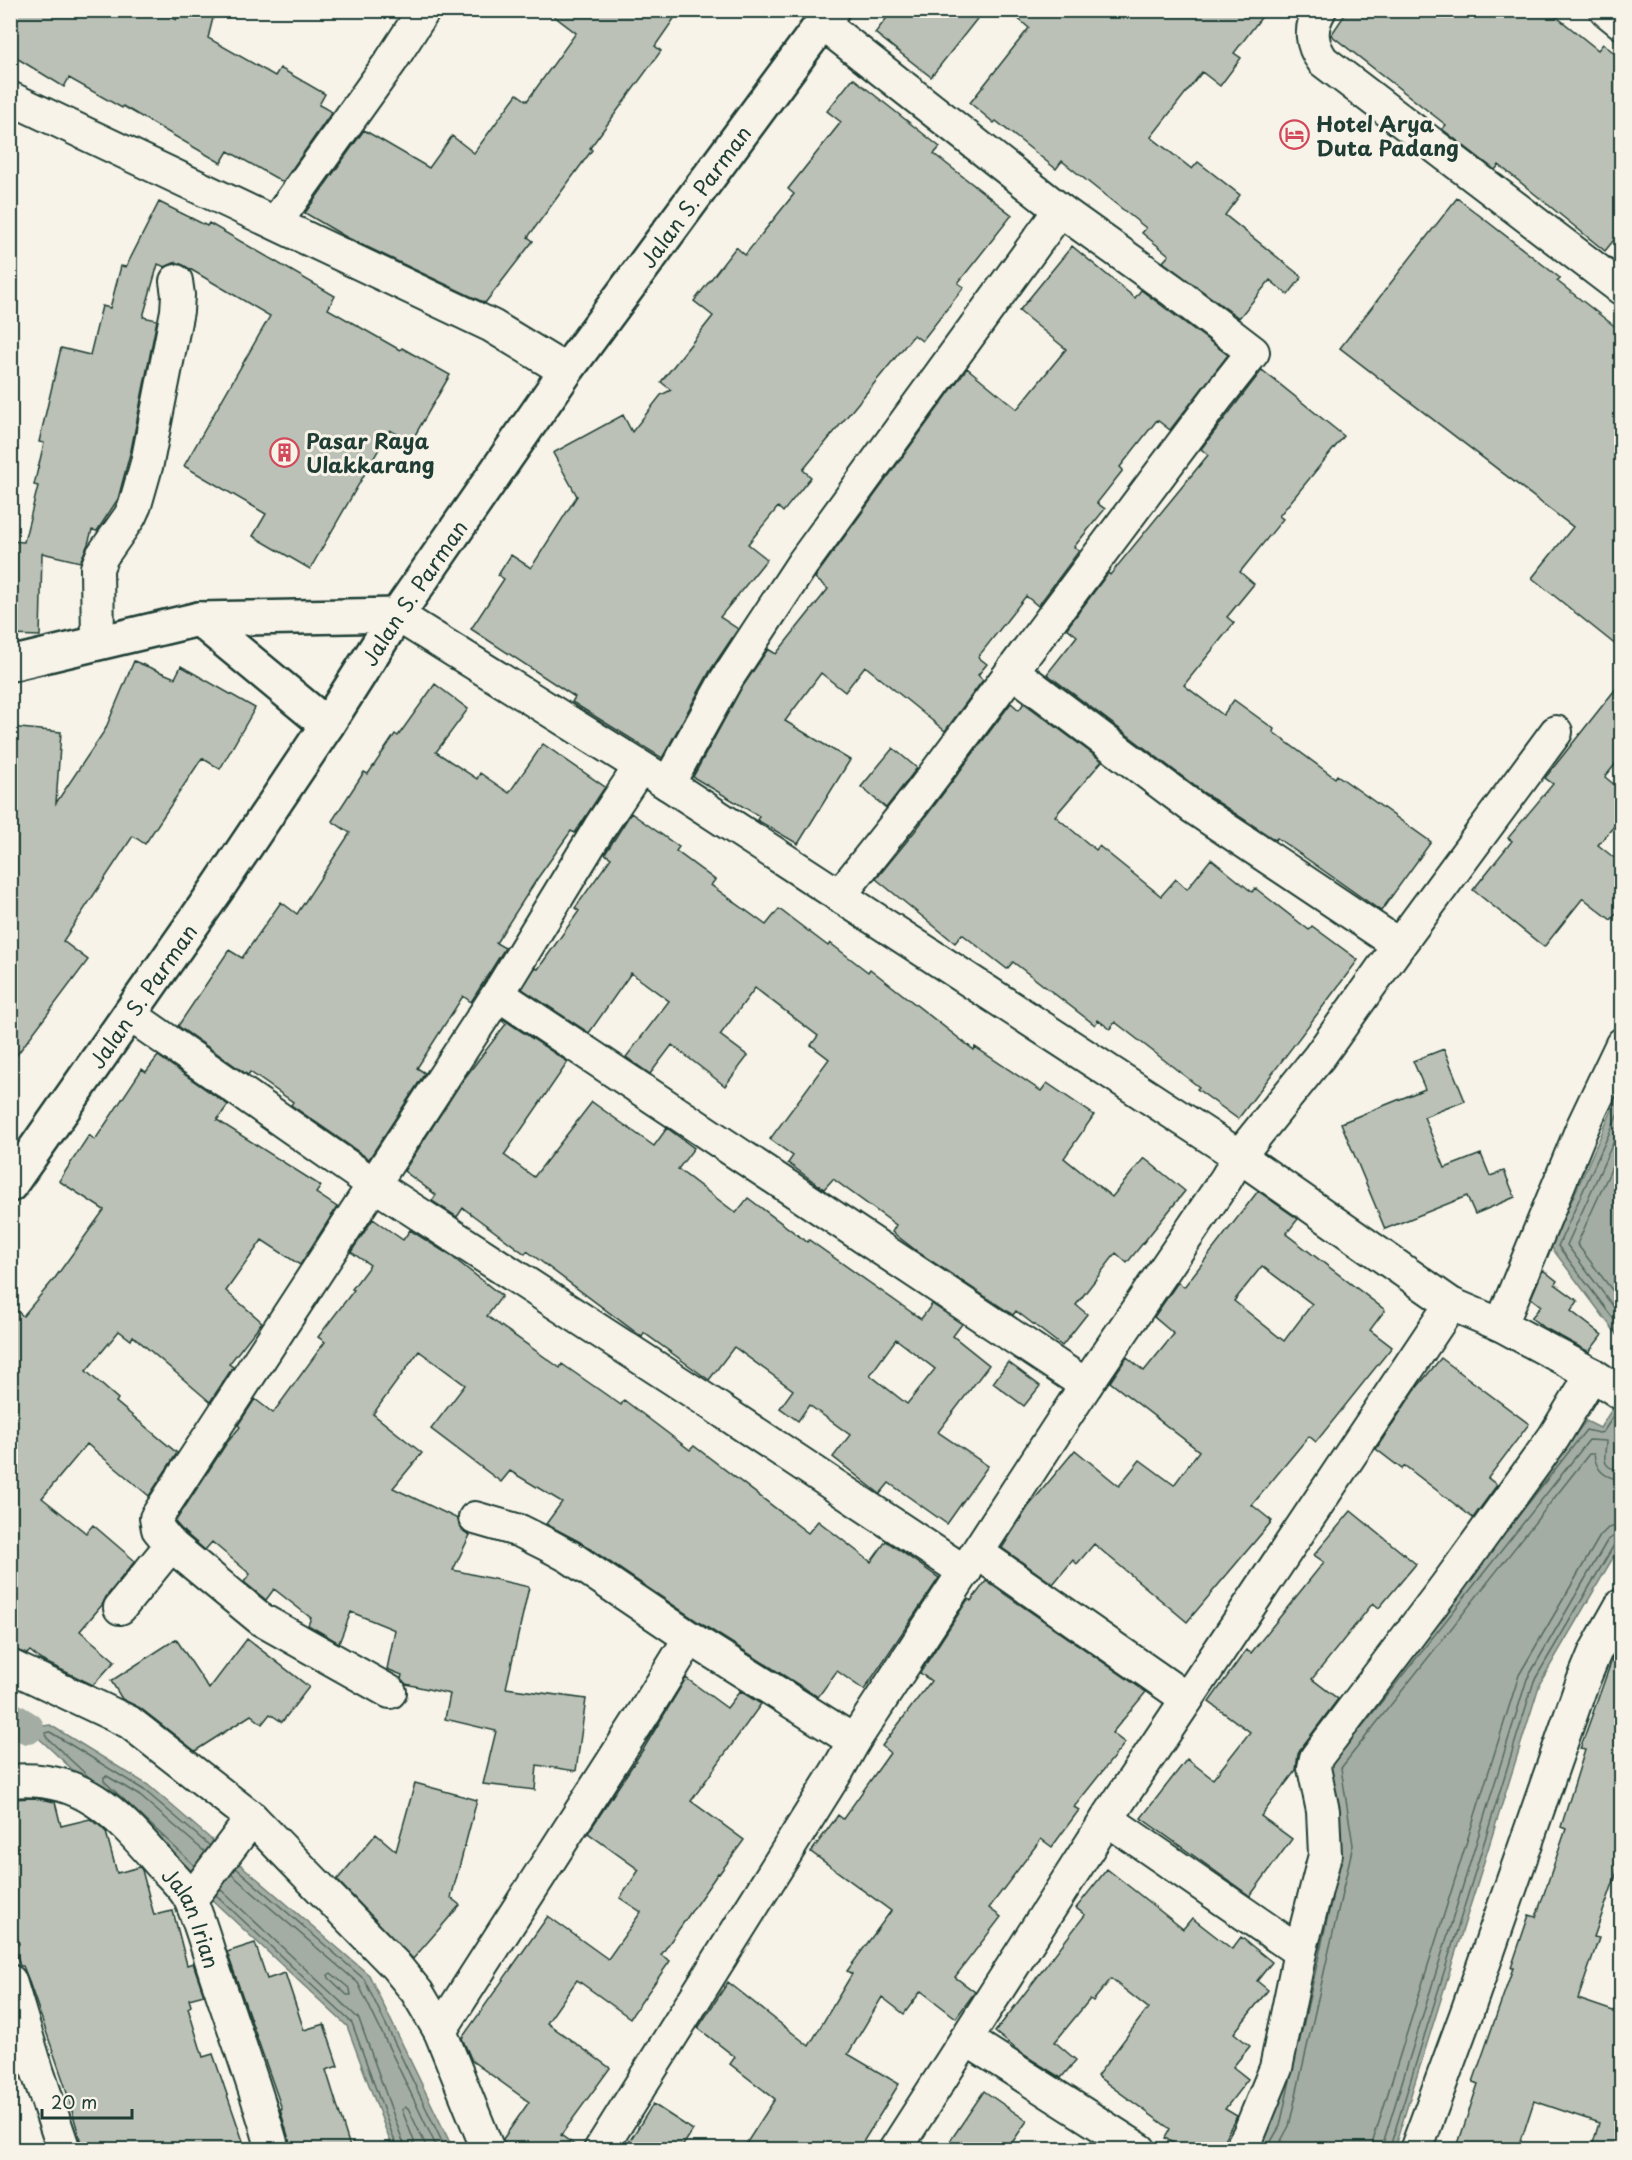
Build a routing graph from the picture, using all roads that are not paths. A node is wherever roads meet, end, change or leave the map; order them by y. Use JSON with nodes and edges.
{"nodes":[{"id":1,"x":424,"y":10,"type":"edge"},
{"id":2,"x":1320,"y":10,"type":"edge"},
{"id":3,"x":1606,"y":10,"type":"edge"},
{"id":4,"x":827,"y":17,"type":"edge"},
{"id":5,"x":1622,"y":23,"type":"edge"},
{"id":6,"x":10,"y":98,"type":"edge"},
{"id":7,"x":1060,"y":210,"type":"junction"},
{"id":8,"x":276,"y":222,"type":"junction"},
{"id":9,"x":176,"y":281,"type":"dead end"},
{"id":10,"x":1622,"y":289,"type":"edge"},
{"id":11,"x":566,"y":372,"type":"junction"},
{"id":12,"x":397,"y":615,"type":"junction"},
{"id":13,"x":199,"y":619,"type":"junction"},
{"id":14,"x":98,"y":643,"type":"junction"},
{"id":15,"x":10,"y":664,"type":"edge"},
{"id":16,"x":1012,"y":671,"type":"junction"},
{"id":17,"x":327,"y":725,"type":"junction"},
{"id":18,"x":1556,"y":732,"type":"dead end"},
{"id":19,"x":640,"y":767,"type":"junction"},
{"id":20,"x":668,"y":784,"type":"junction"},
{"id":21,"x":838,"y":896,"type":"junction"},
{"id":22,"x":1399,"y":945,"type":"junction"},
{"id":23,"x":498,"y":994,"type":"junction"},
{"id":24,"x":129,"y":1014,"type":"junction"},
{"id":25,"x":1622,"y":1044,"type":"edge"},
{"id":26,"x":1239,"y":1156,"type":"junction"},
{"id":27,"x":373,"y":1184,"type":"junction"},
{"id":28,"x":10,"y":1185,"type":"edge"},
{"id":29,"x":1451,"y":1305,"type":"junction"},
{"id":30,"x":1500,"y":1325,"type":"junction"},
{"id":31,"x":1607,"y":1384,"type":"edge"},
{"id":32,"x":1086,"y":1385,"type":"junction"},
{"id":33,"x":475,"y":1518,"type":"dead end"},
{"id":34,"x":171,"y":1545,"type":"junction"},
{"id":35,"x":971,"y":1563,"type":"junction"},
{"id":36,"x":1622,"y":1604,"type":"edge"},
{"id":37,"x":120,"y":1608,"type":"dead end"},
{"id":38,"x":690,"y":1638,"type":"junction"},
{"id":39,"x":10,"y":1666,"type":"edge"},
{"id":40,"x":390,"y":1692,"type":"dead end"},
{"id":41,"x":1187,"y":1699,"type":"junction"},
{"id":42,"x":854,"y":1741,"type":"junction"},
{"id":43,"x":10,"y":1781,"type":"edge"},
{"id":44,"x":1107,"y":1819,"type":"junction"},
{"id":45,"x":248,"y":1823,"type":"junction"},
{"id":46,"x":193,"y":1894,"type":"junction"},
{"id":47,"x":1300,"y":1952,"type":"junction"},
{"id":48,"x":10,"y":1981,"type":"edge"},
{"id":49,"x":440,"y":2031,"type":"junction"},
{"id":50,"x":966,"y":2039,"type":"junction"},
{"id":51,"x":64,"y":2150,"type":"edge"},
{"id":52,"x":273,"y":2150,"type":"edge"},
{"id":53,"x":488,"y":2150,"type":"edge"},
{"id":54,"x":600,"y":2150,"type":"edge"},
{"id":55,"x":896,"y":2150,"type":"edge"},
{"id":56,"x":1140,"y":2150,"type":"edge"},
{"id":57,"x":1240,"y":2150,"type":"edge"},
{"id":58,"x":1416,"y":2150,"type":"edge"}],
"edges":[{"from":1,"to":8,"type":"street"},
{"from":2,"to":10,"type":"street"},
{"from":3,"to":5,"type":"street"},
{"from":4,"to":7,"type":"street"},
{"from":4,"to":11,"type":"main road","name":"Jalan S. Parman"},
{"from":6,"to":8,"type":"street"},
{"from":7,"to":16,"type":"street"},
{"from":7,"to":20,"type":"street"},
{"from":8,"to":11,"type":"street"},
{"from":9,"to":14,"type":"street"},
{"from":11,"to":12,"type":"main road","name":"Jalan S. Parman"},
{"from":12,"to":13,"type":"main road"},
{"from":12,"to":17,"type":"main road","name":"Jalan S. Parman"},
{"from":12,"to":19,"type":"street"},
{"from":13,"to":14,"type":"main road"},
{"from":13,"to":17,"type":"main road"},
{"from":14,"to":15,"type":"main road"},
{"from":16,"to":21,"type":"street"},
{"from":16,"to":22,"type":"street"},
{"from":17,"to":24,"type":"main road","name":"Jalan S. Parman"},
{"from":18,"to":22,"type":"street"},
{"from":19,"to":20,"type":"street"},
{"from":19,"to":23,"type":"street"},
{"from":20,"to":21,"type":"street"},
{"from":21,"to":26,"type":"street"},
{"from":22,"to":26,"type":"street"},
{"from":23,"to":27,"type":"street"},
{"from":23,"to":32,"type":"street"},
{"from":24,"to":27,"type":"street"},
{"from":24,"to":28,"type":"main road","name":"Jalan S. Parman"},
{"from":25,"to":30,"type":"street"},
{"from":26,"to":29,"type":"street"},
{"from":26,"to":32,"type":"street"},
{"from":27,"to":34,"type":"street"},
{"from":27,"to":35,"type":"street"},
{"from":29,"to":30,"type":"street"},
{"from":29,"to":41,"type":"street"},
{"from":30,"to":31,"type":"street"},
{"from":31,"to":47,"type":"street"},
{"from":32,"to":35,"type":"street"},
{"from":33,"to":38,"type":"street"},
{"from":34,"to":37,"type":"street"},
{"from":34,"to":40,"type":"street"},
{"from":35,"to":41,"type":"street"},
{"from":35,"to":42,"type":"street"},
{"from":36,"to":58,"type":"street"},
{"from":38,"to":42,"type":"street"},
{"from":38,"to":49,"type":"street"},
{"from":39,"to":45,"type":"street"},
{"from":41,"to":44,"type":"street"},
{"from":42,"to":54,"type":"street"},
{"from":43,"to":46,"type":"street","name":"Jalan Irian"},
{"from":44,"to":47,"type":"street"},
{"from":44,"to":50,"type":"street"},
{"from":45,"to":46,"type":"street"},
{"from":45,"to":49,"type":"street"},
{"from":46,"to":52,"type":"street","name":"Jalan Irian"},
{"from":47,"to":57,"type":"street"},
{"from":48,"to":51,"type":"street"},
{"from":49,"to":53,"type":"street"},
{"from":50,"to":55,"type":"street"},
{"from":50,"to":56,"type":"street"}]}
